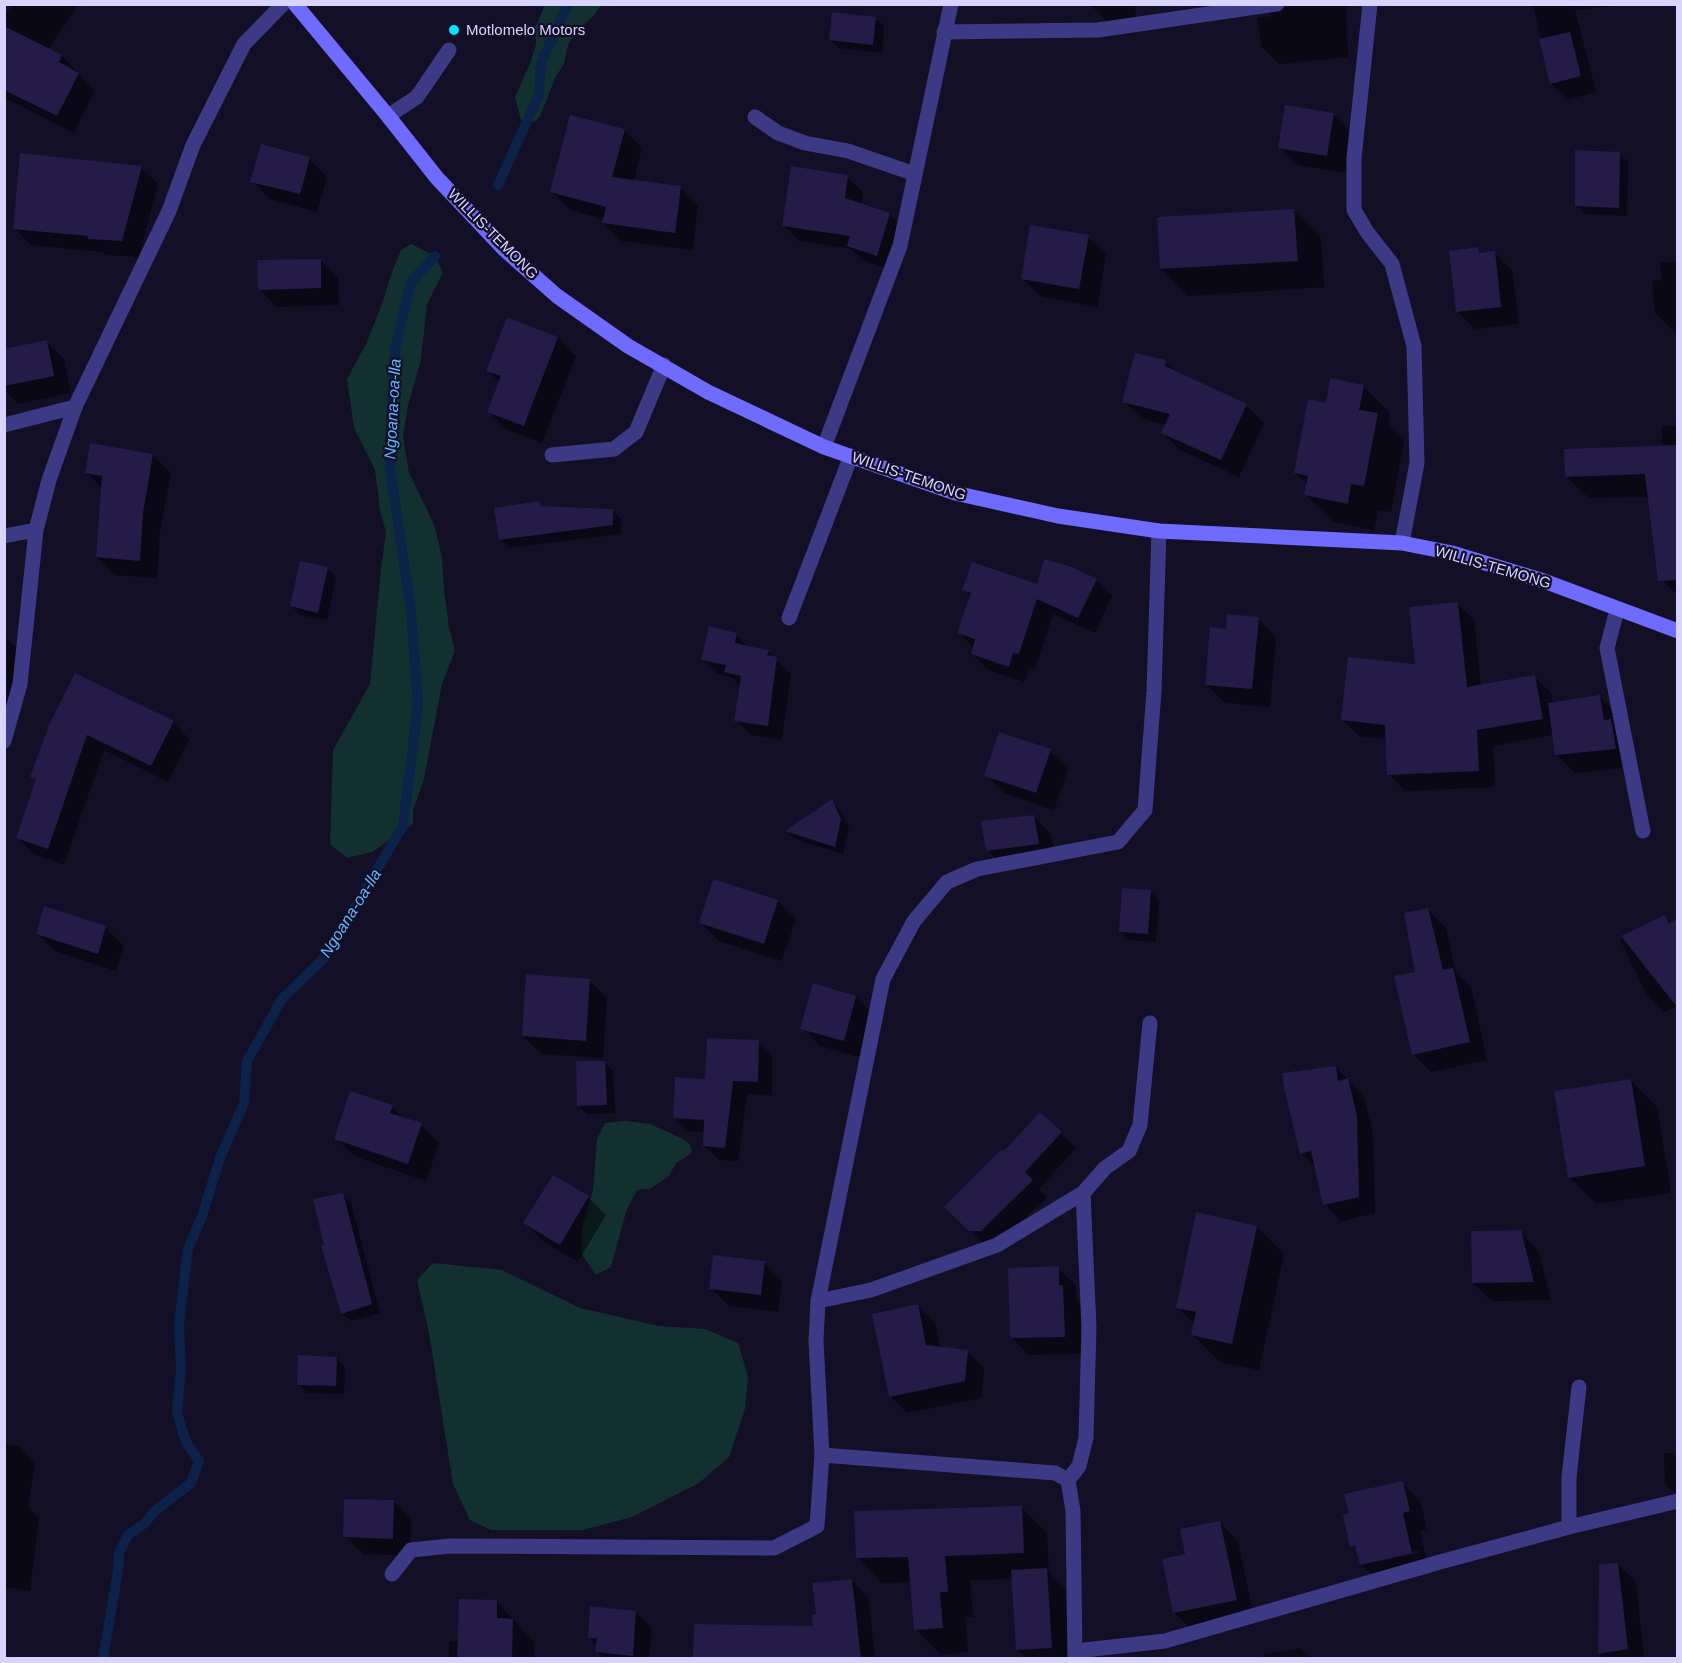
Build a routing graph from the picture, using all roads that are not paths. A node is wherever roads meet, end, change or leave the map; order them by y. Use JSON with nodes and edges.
{"nodes":[{"id":1,"x":283,"y":4,"type":"edge"},
{"id":2,"x":295,"y":4,"type":"edge"},
{"id":3,"x":951,"y":4,"type":"edge"},
{"id":4,"x":1278,"y":4,"type":"edge"},
{"id":5,"x":1370,"y":4,"type":"edge"},
{"id":6,"x":944,"y":32,"type":"junction"},
{"id":7,"x":449,"y":50,"type":"dead end"},
{"id":8,"x":388,"y":116,"type":"junction"},
{"id":9,"x":755,"y":117,"type":"dead end"},
{"id":10,"x":915,"y":174,"type":"junction"},
{"id":11,"x":664,"y":365,"type":"junction"},
{"id":12,"x":75,"y":407,"type":"junction"},
{"id":13,"x":4,"y":424,"type":"edge"},
{"id":14,"x":824,"y":447,"type":"junction"},
{"id":15,"x":552,"y":455,"type":"dead end"},
{"id":16,"x":851,"y":456,"type":"junction"},
{"id":17,"x":36,"y":530,"type":"junction"},
{"id":18,"x":1159,"y":531,"type":"junction"},
{"id":19,"x":4,"y":536,"type":"edge"},
{"id":20,"x":1402,"y":543,"type":"junction"},
{"id":21,"x":1617,"y":610,"type":"junction"},
{"id":22,"x":789,"y":618,"type":"dead end"},
{"id":23,"x":1677,"y":631,"type":"edge"},
{"id":24,"x":4,"y":741,"type":"edge"},
{"id":25,"x":1643,"y":831,"type":"dead end"},
{"id":26,"x":1150,"y":1023,"type":"dead end"},
{"id":27,"x":1083,"y":1192,"type":"junction"},
{"id":28,"x":818,"y":1301,"type":"junction"},
{"id":29,"x":1579,"y":1387,"type":"dead end"},
{"id":30,"x":822,"y":1455,"type":"junction"},
{"id":31,"x":1068,"y":1480,"type":"junction"},
{"id":32,"x":1677,"y":1501,"type":"edge"},
{"id":33,"x":1569,"y":1527,"type":"junction"},
{"id":34,"x":392,"y":1574,"type":"dead end"},
{"id":35,"x":1075,"y":1655,"type":"edge"}],
"edges":[{"from":1,"to":12,"type":"street"},
{"from":2,"to":8,"type":"main road","name":"WILLIS-TEMONG"},
{"from":3,"to":6,"type":"street"},
{"from":4,"to":6,"type":"street"},
{"from":5,"to":20,"type":"street"},
{"from":6,"to":10,"type":"street"},
{"from":7,"to":8,"type":"street"},
{"from":8,"to":11,"type":"main road","name":"WILLIS-TEMONG"},
{"from":9,"to":10,"type":"street"},
{"from":10,"to":14,"type":"street"},
{"from":11,"to":14,"type":"main road","name":"WILLIS-TEMONG"},
{"from":11,"to":15,"type":"street"},
{"from":12,"to":13,"type":"street"},
{"from":12,"to":17,"type":"street"},
{"from":14,"to":16,"type":"main road","name":"WILLIS-TEMONG"},
{"from":16,"to":18,"type":"main road","name":"WILLIS-TEMONG"},
{"from":16,"to":22,"type":"street"},
{"from":17,"to":19,"type":"street"},
{"from":17,"to":24,"type":"street"},
{"from":18,"to":20,"type":"main road","name":"WILLIS-TEMONG"},
{"from":18,"to":28,"type":"street"},
{"from":20,"to":21,"type":"main road","name":"WILLIS-TEMONG"},
{"from":21,"to":23,"type":"main road","name":"WILLIS-TEMONG"},
{"from":21,"to":25,"type":"street"},
{"from":26,"to":27,"type":"street"},
{"from":27,"to":28,"type":"street"},
{"from":27,"to":31,"type":"street"},
{"from":28,"to":30,"type":"street"},
{"from":29,"to":33,"type":"street"},
{"from":30,"to":31,"type":"street"},
{"from":30,"to":34,"type":"street"},
{"from":31,"to":35,"type":"street"},
{"from":32,"to":33,"type":"street"},
{"from":33,"to":35,"type":"street"}]}
